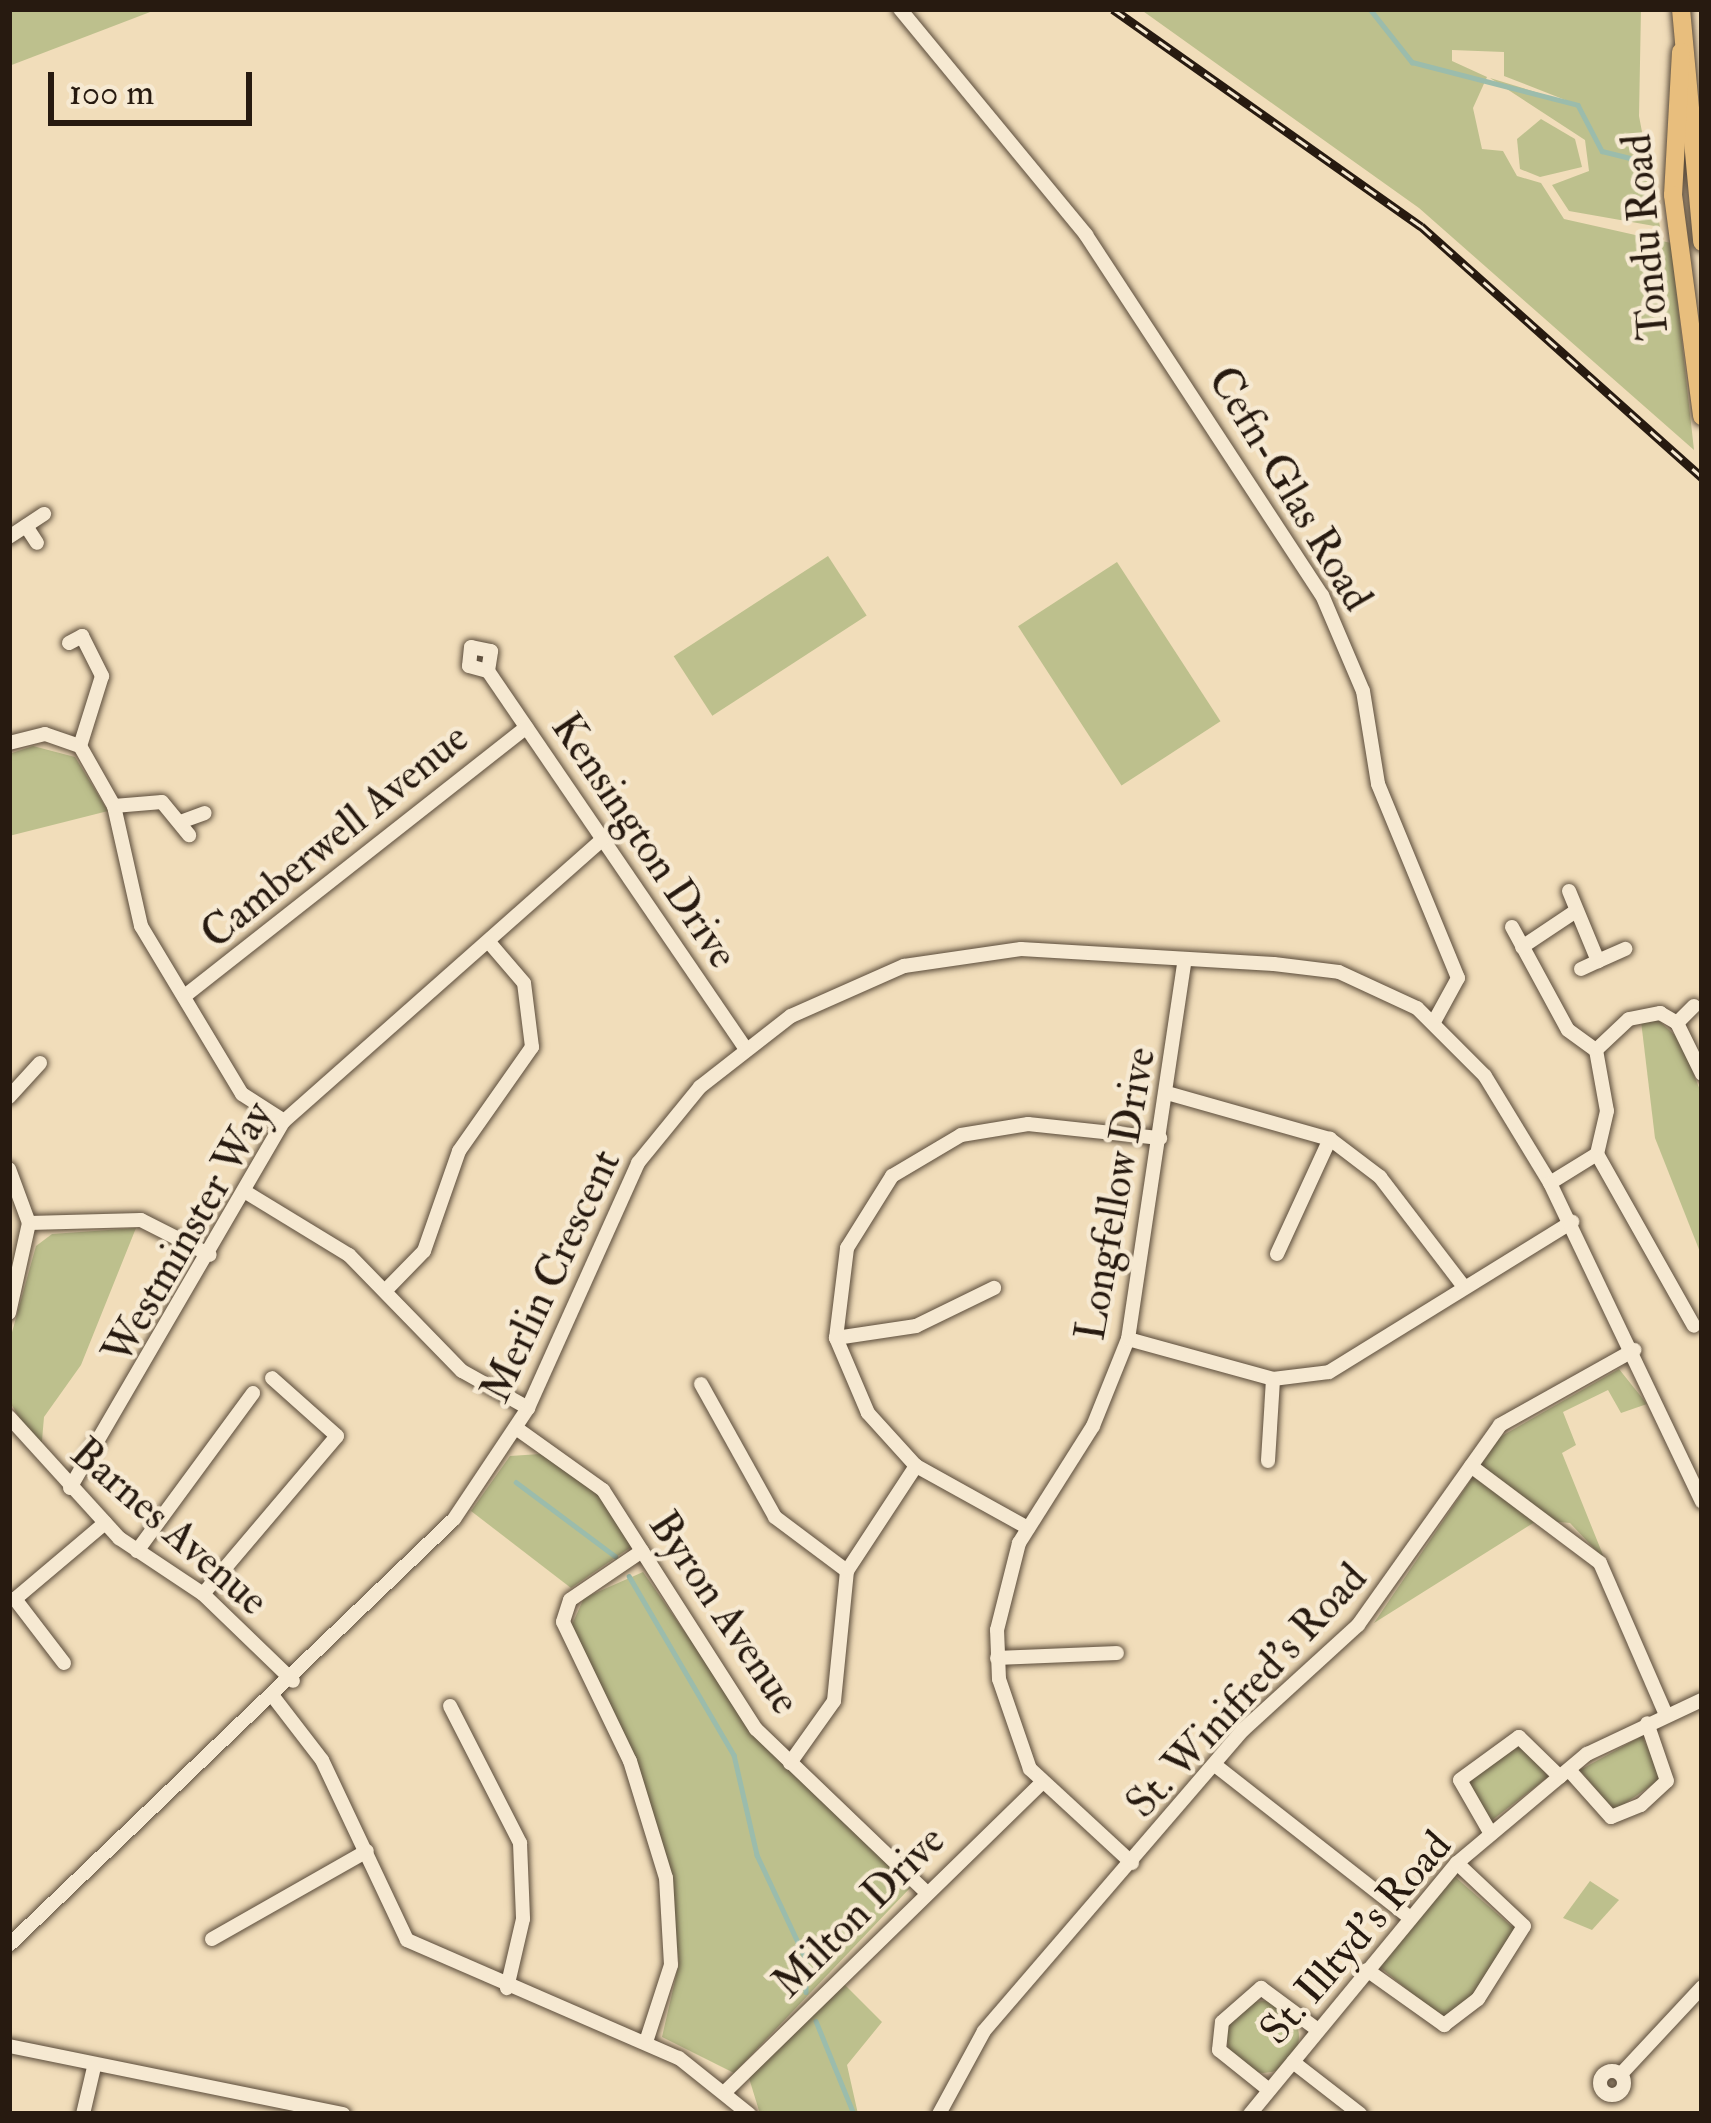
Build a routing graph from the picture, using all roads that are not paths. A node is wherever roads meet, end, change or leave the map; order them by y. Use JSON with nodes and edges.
{"nodes":[{"id":1,"x":900,"y":9,"type":"edge"},
{"id":2,"x":1681,"y":9,"type":"edge"},
{"id":3,"x":1681,"y":52,"type":"junction"},
{"id":4,"x":1675,"y":228,"type":"junction"},
{"id":5,"x":1701,"y":232,"type":"edge"},
{"id":6,"x":1702,"y":416,"type":"edge"},
{"id":7,"x":44,"y":514,"type":"dead end"},
{"id":8,"x":26,"y":526,"type":"junction"},
{"id":9,"x":9,"y":537,"type":"edge"},
{"id":10,"x":37,"y":543,"type":"dead end"},
{"id":11,"x":82,"y":636,"type":"dead end"},
{"id":12,"x":488,"y":670,"type":"dead end"},
{"id":13,"x":526,"y":727,"type":"junction"},
{"id":14,"x":9,"y":743,"type":"edge"},
{"id":15,"x":80,"y":746,"type":"junction"},
{"id":16,"x":115,"y":806,"type":"junction"},
{"id":17,"x":205,"y":813,"type":"dead end"},
{"id":18,"x":602,"y":840,"type":"junction"},
{"id":19,"x":1570,"y":891,"type":"dead end"},
{"id":20,"x":1576,"y":911,"type":"junction"},
{"id":21,"x":1512,"y":927,"type":"dead end"},
{"id":22,"x":488,"y":941,"type":"junction"},
{"id":23,"x":1522,"y":947,"type":"junction"},
{"id":24,"x":1625,"y":949,"type":"dead end"},
{"id":25,"x":1185,"y":959,"type":"junction"},
{"id":26,"x":1598,"y":961,"type":"junction"},
{"id":27,"x":1581,"y":969,"type":"dead end"},
{"id":28,"x":186,"y":995,"type":"junction"},
{"id":29,"x":1694,"y":1006,"type":"dead end"},
{"id":30,"x":1435,"y":1020,"type":"junction"},
{"id":31,"x":1677,"y":1023,"type":"junction"},
{"id":32,"x":745,"y":1048,"type":"junction"},
{"id":33,"x":1596,"y":1050,"type":"junction"},
{"id":34,"x":1702,"y":1074,"type":"edge"},
{"id":35,"x":44,"y":1084,"type":"dead end"},
{"id":36,"x":1167,"y":1093,"type":"junction"},
{"id":37,"x":9,"y":1096,"type":"edge"},
{"id":38,"x":284,"y":1121,"type":"junction"},
{"id":39,"x":1160,"y":1138,"type":"junction"},
{"id":40,"x":1330,"y":1139,"type":"junction"},
{"id":41,"x":1597,"y":1154,"type":"junction"},
{"id":42,"x":9,"y":1169,"type":"edge"},
{"id":43,"x":1550,"y":1184,"type":"junction"},
{"id":44,"x":244,"y":1191,"type":"junction"},
{"id":45,"x":1572,"y":1222,"type":"junction"},
{"id":46,"x":29,"y":1223,"type":"junction"},
{"id":47,"x":1277,"y":1254,"type":"dead end"},
{"id":48,"x":210,"y":1255,"type":"junction"},
{"id":49,"x":1464,"y":1287,"type":"junction"},
{"id":50,"x":994,"y":1288,"type":"dead end"},
{"id":51,"x":385,"y":1291,"type":"junction"},
{"id":52,"x":9,"y":1313,"type":"edge"},
{"id":53,"x":1694,"y":1326,"type":"dead end"},
{"id":54,"x":836,"y":1338,"type":"junction"},
{"id":55,"x":1128,"y":1340,"type":"junction"},
{"id":56,"x":1634,"y":1350,"type":"junction"},
{"id":57,"x":272,"y":1378,"type":"dead end"},
{"id":58,"x":1273,"y":1379,"type":"junction"},
{"id":59,"x":701,"y":1384,"type":"dead end"},
{"id":60,"x":253,"y":1393,"type":"dead end"},
{"id":61,"x":528,"y":1408,"type":"junction"},
{"id":62,"x":9,"y":1417,"type":"edge"},
{"id":63,"x":515,"y":1428,"type":"junction"},
{"id":64,"x":1268,"y":1461,"type":"dead end"},
{"id":65,"x":916,"y":1466,"type":"junction"},
{"id":66,"x":1471,"y":1466,"type":"junction"},
{"id":67,"x":70,"y":1488,"type":"junction"},
{"id":68,"x":1702,"y":1502,"type":"edge"},
{"id":69,"x":104,"y":1523,"type":"junction"},
{"id":70,"x":1028,"y":1528,"type":"junction"},
{"id":71,"x":137,"y":1551,"type":"junction"},
{"id":72,"x":642,"y":1551,"type":"junction"},
{"id":73,"x":847,"y":1571,"type":"junction"},
{"id":74,"x":203,"y":1594,"type":"junction"},
{"id":75,"x":12,"y":1596,"type":"edge"},
{"id":76,"x":1117,"y":1653,"type":"dead end"},
{"id":77,"x":997,"y":1658,"type":"junction"},
{"id":78,"x":64,"y":1663,"type":"dead end"},
{"id":79,"x":293,"y":1681,"type":"junction"},
{"id":80,"x":275,"y":1699,"type":"junction"},
{"id":81,"x":1702,"y":1700,"type":"edge"},
{"id":82,"x":450,"y":1706,"type":"dead end"},
{"id":83,"x":1666,"y":1715,"type":"junction"},
{"id":84,"x":1647,"y":1723,"type":"junction"},
{"id":85,"x":790,"y":1763,"type":"junction"},
{"id":86,"x":1215,"y":1765,"type":"junction"},
{"id":87,"x":1564,"y":1773,"type":"junction"},
{"id":88,"x":1040,"y":1785,"type":"junction"},
{"id":89,"x":1491,"y":1834,"type":"junction"},
{"id":90,"x":367,"y":1851,"type":"junction"},
{"id":91,"x":1457,"y":1863,"type":"junction"},
{"id":92,"x":1132,"y":1864,"type":"junction"},
{"id":93,"x":925,"y":1891,"type":"junction"},
{"id":94,"x":1408,"y":1917,"type":"junction"},
{"id":95,"x":212,"y":1939,"type":"dead end"},
{"id":96,"x":9,"y":1945,"type":"edge"},
{"id":97,"x":1367,"y":1970,"type":"junction"},
{"id":98,"x":1702,"y":1987,"type":"edge"},
{"id":99,"x":507,"y":1988,"type":"junction"},
{"id":100,"x":1318,"y":2030,"type":"junction"},
{"id":101,"x":646,"y":2042,"type":"junction"},
{"id":102,"x":9,"y":2046,"type":"edge"},
{"id":103,"x":1293,"y":2062,"type":"junction"},
{"id":104,"x":94,"y":2067,"type":"junction"},
{"id":105,"x":1621,"y":2074,"type":"dead end"},
{"id":106,"x":728,"y":2089,"type":"junction"},
{"id":107,"x":1269,"y":2090,"type":"junction"},
{"id":108,"x":83,"y":2114,"type":"edge"},
{"id":109,"x":343,"y":2114,"type":"edge"},
{"id":110,"x":749,"y":2114,"type":"edge"},
{"id":111,"x":939,"y":2114,"type":"edge"},
{"id":112,"x":1250,"y":2114,"type":"edge"},
{"id":113,"x":1360,"y":2114,"type":"edge"}],
"edges":[{"from":1,"to":30,"type":"street","name":"Cefn-Glas Road"},
{"from":2,"to":3,"type":"main road","name":"Tondu Road"},
{"from":3,"to":4,"type":"main road","name":"Tondu Road"},
{"from":3,"to":5,"type":"main road","name":"Tondu Road"},
{"from":4,"to":5,"type":"street"},
{"from":4,"to":6,"type":"main road","name":"Tondu Road"},
{"from":7,"to":8,"type":"street"},
{"from":8,"to":9,"type":"street"},
{"from":8,"to":10,"type":"street"},
{"from":11,"to":15,"type":"street"},
{"from":12,"to":13,"type":"street","name":"Kensington Drive"},
{"from":13,"to":18,"type":"street","name":"Kensington Drive"},
{"from":13,"to":28,"type":"street","name":"Camberwell Avenue"},
{"from":14,"to":15,"type":"street"},
{"from":15,"to":16,"type":"street"},
{"from":16,"to":17,"type":"street"},
{"from":16,"to":28,"type":"street"},
{"from":18,"to":22,"type":"street","name":"Westminster Way"},
{"from":18,"to":32,"type":"street","name":"Kensington Drive"},
{"from":19,"to":20,"type":"street"},
{"from":20,"to":23,"type":"street"},
{"from":20,"to":26,"type":"street"},
{"from":21,"to":23,"type":"street"},
{"from":22,"to":38,"type":"street","name":"Westminster Way"},
{"from":22,"to":51,"type":"street"},
{"from":23,"to":33,"type":"street"},
{"from":24,"to":26,"type":"street"},
{"from":25,"to":30,"type":"street","name":"Merlin Crescent"},
{"from":25,"to":32,"type":"street","name":"Merlin Crescent"},
{"from":25,"to":36,"type":"street","name":"Longfellow Drive"},
{"from":26,"to":27,"type":"street"},
{"from":28,"to":38,"type":"street"},
{"from":29,"to":31,"type":"street"},
{"from":30,"to":43,"type":"street"},
{"from":31,"to":33,"type":"street"},
{"from":31,"to":34,"type":"street"},
{"from":32,"to":61,"type":"street","name":"Merlin Crescent"},
{"from":33,"to":41,"type":"street"},
{"from":35,"to":37,"type":"street"},
{"from":36,"to":39,"type":"street","name":"Longfellow Drive"},
{"from":36,"to":40,"type":"street"},
{"from":38,"to":44,"type":"street","name":"Westminster Way"},
{"from":39,"to":54,"type":"street"},
{"from":39,"to":55,"type":"street","name":"Longfellow Drive"},
{"from":40,"to":47,"type":"street"},
{"from":40,"to":49,"type":"street"},
{"from":41,"to":43,"type":"street"},
{"from":41,"to":53,"type":"street"},
{"from":42,"to":46,"type":"street"},
{"from":43,"to":45,"type":"street"},
{"from":44,"to":48,"type":"street","name":"Westminster Way"},
{"from":44,"to":51,"type":"street"},
{"from":45,"to":49,"type":"street"},
{"from":45,"to":56,"type":"street"},
{"from":46,"to":48,"type":"street"},
{"from":46,"to":52,"type":"street"},
{"from":48,"to":67,"type":"street","name":"Westminster Way"},
{"from":49,"to":58,"type":"street"},
{"from":50,"to":54,"type":"street"},
{"from":51,"to":61,"type":"street"},
{"from":54,"to":65,"type":"street"},
{"from":55,"to":58,"type":"street"},
{"from":55,"to":70,"type":"street","name":"Longfellow Drive"},
{"from":56,"to":66,"type":"street","name":"St. Winifred's Road"},
{"from":56,"to":68,"type":"street"},
{"from":57,"to":74,"type":"street"},
{"from":58,"to":64,"type":"street"},
{"from":59,"to":73,"type":"street"},
{"from":60,"to":71,"type":"street"},
{"from":61,"to":63,"type":"street","name":"Merlin Crescent"},
{"from":62,"to":67,"type":"street","name":"Barnes Avenue"},
{"from":63,"to":72,"type":"street","name":"Byron Avenue"},
{"from":63,"to":79,"type":"street","name":"Merlin Crescent"},
{"from":65,"to":70,"type":"street"},
{"from":65,"to":73,"type":"street"},
{"from":66,"to":83,"type":"street"},
{"from":66,"to":86,"type":"street","name":"St. Winifred's Road"},
{"from":67,"to":69,"type":"street","name":"Barnes Avenue"},
{"from":69,"to":71,"type":"street","name":"Barnes Avenue"},
{"from":69,"to":75,"type":"street"},
{"from":70,"to":77,"type":"street","name":"Longfellow Drive"},
{"from":71,"to":74,"type":"street","name":"Barnes Avenue"},
{"from":72,"to":85,"type":"street","name":"Byron Avenue"},
{"from":72,"to":101,"type":"street"},
{"from":73,"to":85,"type":"street"},
{"from":74,"to":79,"type":"street","name":"Barnes Avenue"},
{"from":75,"to":78,"type":"street"},
{"from":76,"to":77,"type":"street"},
{"from":77,"to":88,"type":"street","name":"Longfellow Drive"},
{"from":79,"to":80,"type":"street","name":"Merlin Crescent"},
{"from":80,"to":90,"type":"street"},
{"from":80,"to":96,"type":"street","name":"Merlin Crescent"},
{"from":81,"to":83,"type":"street","name":"St. Illtyd's Road"},
{"from":82,"to":99,"type":"street"},
{"from":83,"to":84,"type":"street","name":"St. Illtyd's Road"},
{"from":84,"to":87,"type":"street","name":"St. Illtyd's Road"},
{"from":84,"to":87,"type":"street"},
{"from":85,"to":93,"type":"street","name":"Byron Avenue"},
{"from":86,"to":92,"type":"street","name":"St. Winifred's Road"},
{"from":86,"to":94,"type":"street"},
{"from":87,"to":89,"type":"street","name":"St. Illtyd's Road"},
{"from":87,"to":89,"type":"street"},
{"from":88,"to":92,"type":"street"},
{"from":88,"to":93,"type":"street","name":"Milton Drive"},
{"from":89,"to":91,"type":"street","name":"St. Illtyd's Road"},
{"from":90,"to":95,"type":"street"},
{"from":90,"to":99,"type":"street"},
{"from":91,"to":94,"type":"street","name":"St. Illtyd's Road"},
{"from":91,"to":97,"type":"street"},
{"from":92,"to":111,"type":"street","name":"St. Winifred's Road"},
{"from":93,"to":106,"type":"street","name":"Milton Drive"},
{"from":94,"to":97,"type":"street","name":"St. Illtyd's Road"},
{"from":97,"to":100,"type":"street","name":"St. Illtyd's Road"},
{"from":98,"to":105,"type":"street"},
{"from":99,"to":101,"type":"street"},
{"from":100,"to":103,"type":"street","name":"St. Illtyd's Road"},
{"from":100,"to":107,"type":"street"},
{"from":101,"to":106,"type":"street"},
{"from":102,"to":104,"type":"street"},
{"from":103,"to":107,"type":"street","name":"St. Illtyd's Road"},
{"from":103,"to":113,"type":"street"},
{"from":104,"to":108,"type":"street"},
{"from":104,"to":109,"type":"street"},
{"from":106,"to":110,"type":"street"},
{"from":107,"to":112,"type":"street","name":"St. Illtyd's Road"}]}
